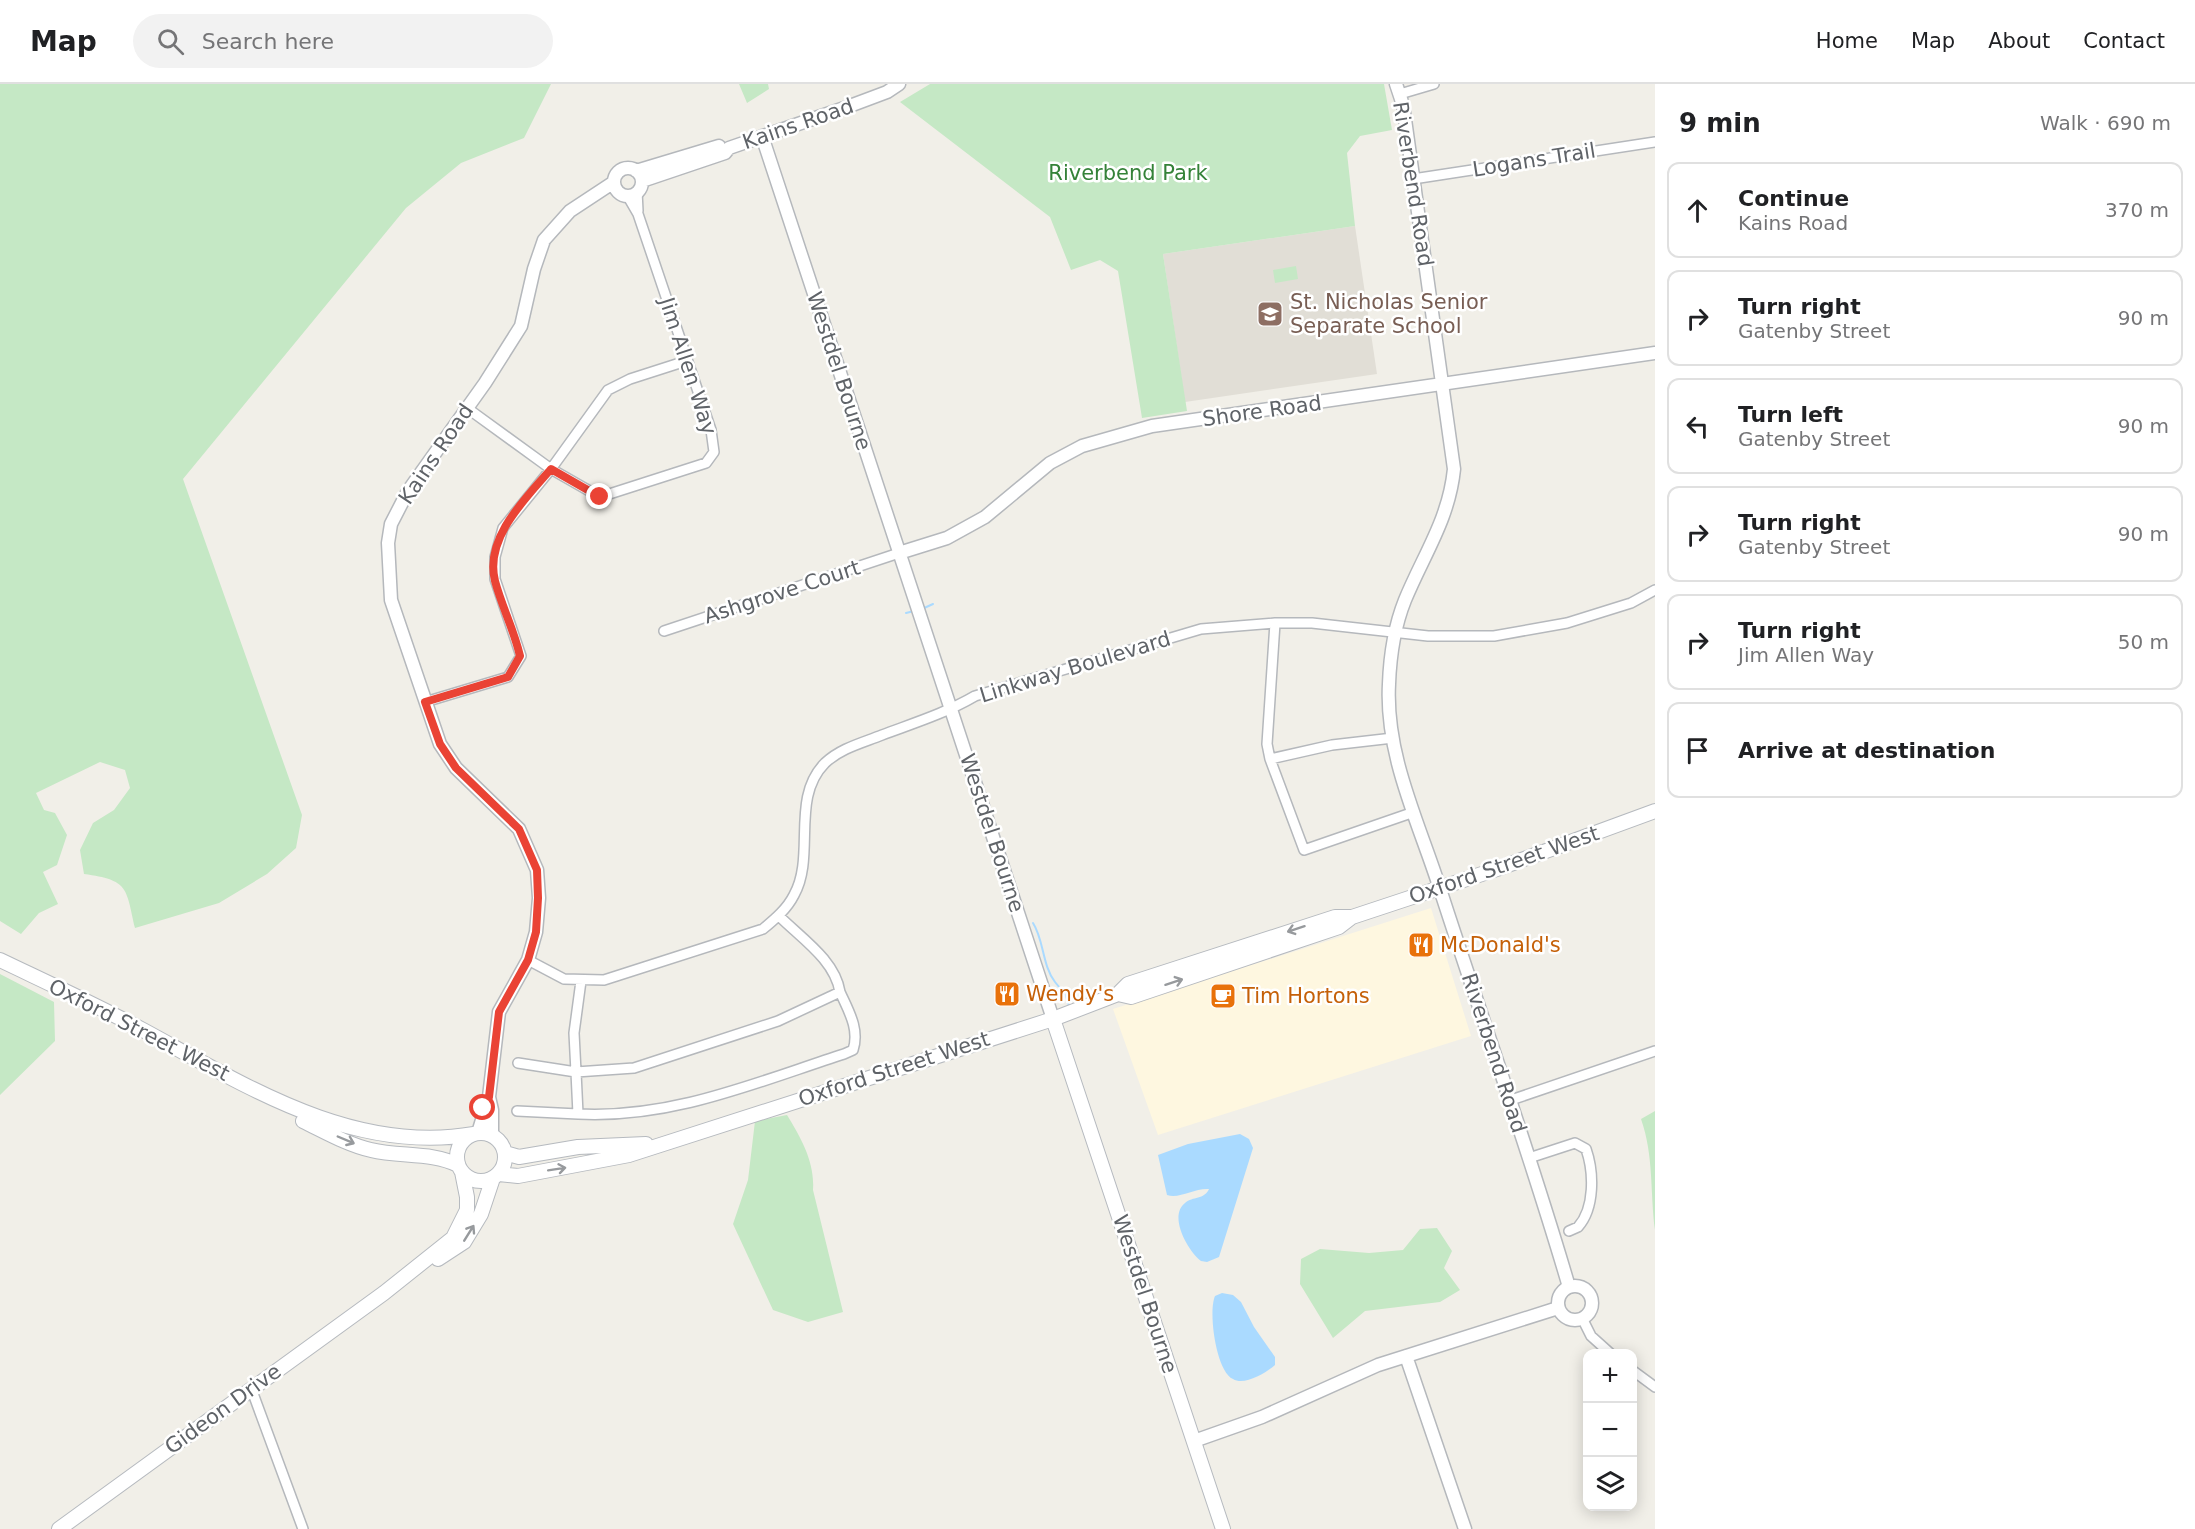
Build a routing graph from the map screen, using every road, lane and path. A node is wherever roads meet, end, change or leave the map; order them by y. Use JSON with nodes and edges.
{"nodes":[{"id":1,"x":899,"y":84,"type":"edge"},
{"id":2,"x":1434,"y":84,"type":"edge"},
{"id":3,"x":1398,"y":89,"type":"edge"},
{"id":4,"x":762,"y":136,"type":"junction"},
{"id":5,"x":1655,"y":142,"type":"edge"},
{"id":6,"x":1413,"y":179,"type":"junction"},
{"id":7,"x":629,"y":185,"type":"junction"},
{"id":8,"x":1655,"y":352,"type":"edge"},
{"id":9,"x":686,"y":361,"type":"junction"},
{"id":10,"x":1443,"y":386,"type":"junction"},
{"id":11,"x":467,"y":408,"type":"junction"},
{"id":12,"x":551,"y":469,"type":"junction"},
{"id":13,"x":899,"y":553,"type":"junction"},
{"id":14,"x":1655,"y":590,"type":"edge"},
{"id":15,"x":1275,"y":623,"type":"junction"},
{"id":16,"x":664,"y":631,"type":"dead end"},
{"id":17,"x":1396,"y":631,"type":"junction"},
{"id":18,"x":425,"y":702,"type":"junction"},
{"id":19,"x":951,"y":710,"type":"junction"},
{"id":20,"x":1393,"y":738,"type":"junction"},
{"id":21,"x":1270,"y":759,"type":"junction"},
{"id":22,"x":1655,"y":811,"type":"edge"},
{"id":23,"x":1414,"y":812,"type":"junction"},
{"id":24,"x":1440,"y":888,"type":"junction"},
{"id":25,"x":779,"y":916,"type":"junction"},
{"id":26,"x":0,"y":960,"type":"edge"},
{"id":27,"x":528,"y":960,"type":"junction"},
{"id":28,"x":581,"y":981,"type":"junction"},
{"id":29,"x":840,"y":992,"type":"junction"},
{"id":30,"x":1053,"y":1019,"type":"junction"},
{"id":31,"x":1655,"y":1051,"type":"edge"},
{"id":32,"x":518,"y":1063,"type":"dead end"},
{"id":33,"x":576,"y":1072,"type":"junction"},
{"id":34,"x":1511,"y":1100,"type":"junction"},
{"id":35,"x":276,"y":1102,"type":"junction"},
{"id":36,"x":517,"y":1112,"type":"dead end"},
{"id":37,"x":578,"y":1114,"type":"junction"},
{"id":38,"x":481,"y":1134,"type":"junction"},
{"id":39,"x":669,"y":1141,"type":"junction"},
{"id":40,"x":505,"y":1153,"type":"junction"},
{"id":41,"x":1529,"y":1158,"type":"junction"},
{"id":42,"x":460,"y":1168,"type":"junction"},
{"id":43,"x":496,"y":1176,"type":"junction"},
{"id":44,"x":1569,"y":1231,"type":"dead end"},
{"id":45,"x":1569,"y":1287,"type":"junction"},
{"id":46,"x":387,"y":1288,"type":"junction"},
{"id":47,"x":1558,"y":1308,"type":"junction"},
{"id":48,"x":1582,"y":1318,"type":"junction"},
{"id":49,"x":1607,"y":1349,"type":"edge"},
{"id":50,"x":1406,"y":1356,"type":"junction"},
{"id":51,"x":1637,"y":1374,"type":"edge"},
{"id":52,"x":1655,"y":1387,"type":"edge"},
{"id":53,"x":251,"y":1388,"type":"junction"},
{"id":54,"x":1194,"y":1441,"type":"junction"},
{"id":55,"x":59,"y":1529,"type":"edge"},
{"id":56,"x":303,"y":1529,"type":"edge"},
{"id":57,"x":1223,"y":1529,"type":"edge"},
{"id":58,"x":1465,"y":1529,"type":"edge"}],
"edges":[{"from":1,"to":4,"type":"street","name":"Kains Road"},
{"from":2,"to":3,"type":"street"},
{"from":3,"to":6,"type":"street","name":"Riverbend Road"},
{"from":4,"to":7,"type":"street","name":"Kains Road"},
{"from":4,"to":13,"type":"street","name":"Westdel Bourne"},
{"from":5,"to":6,"type":"street","name":"Logans Trail"},
{"from":6,"to":10,"type":"street","name":"Riverbend Road"},
{"from":7,"to":9,"type":"street","name":"Jim Allen Way"},
{"from":7,"to":11,"type":"street","name":"Kains Road"},
{"from":8,"to":10,"type":"street","name":"Shore Road"},
{"from":9,"to":12,"type":"street"},
{"from":9,"to":12,"type":"street","name":"Jim Allen Way"},
{"from":10,"to":13,"type":"street","name":"Shore Road"},
{"from":10,"to":17,"type":"street","name":"Riverbend Road"},
{"from":11,"to":12,"type":"street","name":"Jim Allen Way"},
{"from":11,"to":18,"type":"street","name":"Kains Road"},
{"from":12,"to":18,"type":"street"},
{"from":13,"to":16,"type":"street","name":"Ashgrove Court"},
{"from":13,"to":19,"type":"street","name":"Westdel Bourne"},
{"from":14,"to":17,"type":"street","name":"Linkway Boulevard"},
{"from":15,"to":17,"type":"street","name":"Linkway Boulevard"},
{"from":15,"to":19,"type":"street","name":"Linkway Boulevard"},
{"from":15,"to":21,"type":"street"},
{"from":17,"to":20,"type":"street","name":"Riverbend Road"},
{"from":18,"to":27,"type":"street","name":"Kains Road"},
{"from":19,"to":25,"type":"street","name":"Linkway Boulevard"},
{"from":19,"to":30,"type":"street","name":"Westdel Bourne"},
{"from":20,"to":21,"type":"street"},
{"from":20,"to":23,"type":"street","name":"Riverbend Road"},
{"from":21,"to":23,"type":"street"},
{"from":22,"to":24,"type":"main road","name":"Oxford Street West"},
{"from":23,"to":24,"type":"street","name":"Riverbend Road"},
{"from":24,"to":30,"type":"main road","name":"Oxford Street West"},
{"from":24,"to":34,"type":"street","name":"Riverbend Road"},
{"from":25,"to":28,"type":"street","name":"Linkway Boulevard"},
{"from":25,"to":29,"type":"street"},
{"from":26,"to":35,"type":"main road","name":"Oxford Street West"},
{"from":27,"to":28,"type":"street","name":"Linkway Boulevard"},
{"from":27,"to":38,"type":"street","name":"Kains Road"},
{"from":28,"to":33,"type":"street"},
{"from":29,"to":33,"type":"street"},
{"from":29,"to":37,"type":"street"},
{"from":30,"to":39,"type":"main road","name":"Oxford Street West"},
{"from":30,"to":54,"type":"main road","name":"Westdel Bourne"},
{"from":31,"to":34,"type":"street"},
{"from":32,"to":33,"type":"street"},
{"from":33,"to":37,"type":"street"},
{"from":34,"to":41,"type":"street","name":"Riverbend Road"},
{"from":35,"to":38,"type":"main road","name":"Oxford Street West"},
{"from":35,"to":42,"type":"main road","name":"Oxford Street West","one_way":true},
{"from":36,"to":37,"type":"street"},
{"from":38,"to":40,"type":"main road"},
{"from":38,"to":42,"type":"main road"},
{"from":39,"to":40,"type":"main road","name":"Oxford Street West"},
{"from":43,"to":39,"type":"main road","name":"Oxford Street West","one_way":true},
{"from":40,"to":43,"type":"main road"},
{"from":41,"to":44,"type":"street"},
{"from":41,"to":45,"type":"street","name":"Riverbend Road"},
{"from":42,"to":43,"type":"main road"},
{"from":42,"to":46,"type":"main road","name":"Gideon Drive"},
{"from":46,"to":43,"type":"main road","name":"Gideon Drive","one_way":true},
{"from":45,"to":47,"type":"street"},
{"from":45,"to":48,"type":"street"},
{"from":46,"to":53,"type":"main road","name":"Gideon Drive"},
{"from":47,"to":48,"type":"street"},
{"from":47,"to":50,"type":"street"},
{"from":48,"to":49,"type":"street"},
{"from":50,"to":54,"type":"street"},
{"from":50,"to":58,"type":"street"},
{"from":51,"to":52,"type":"street"},
{"from":53,"to":55,"type":"main road","name":"Gideon Drive"},
{"from":53,"to":56,"type":"street"},
{"from":54,"to":57,"type":"main road","name":"Westdel Bourne"}]}
